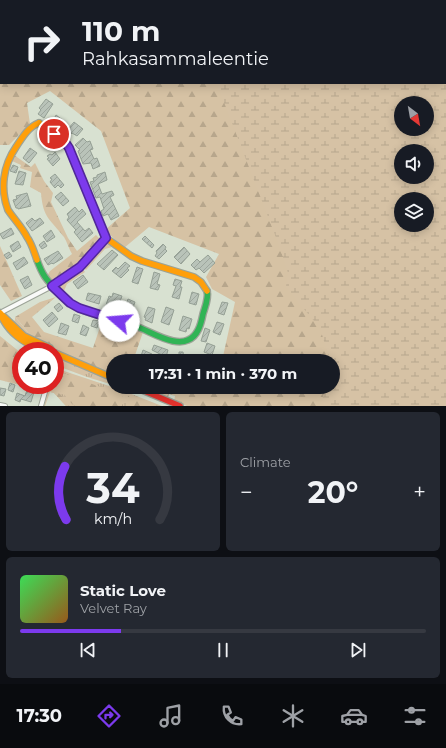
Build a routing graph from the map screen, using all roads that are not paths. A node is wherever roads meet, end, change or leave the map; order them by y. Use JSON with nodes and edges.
{"nodes":[{"id":1,"x":106,"y":238,"type":"junction"},
{"id":2,"x":52,"y":286,"type":"junction"},
{"id":3,"x":0,"y":313,"type":"edge"},
{"id":4,"x":24,"y":342,"type":"edge"},
{"id":5,"x":37,"y":342,"type":"edge"},
{"id":6,"x":64,"y":358,"type":"edge"},
{"id":7,"x":106,"y":375,"type":"edge"},
{"id":8,"x":44,"y":394,"type":"edge"},
{"id":9,"x":152,"y":394,"type":"edge"},
{"id":10,"x":0,"y":405,"type":"edge"},
{"id":11,"x":5,"y":406,"type":"edge"},
{"id":12,"x":41,"y":406,"type":"edge"},
{"id":13,"x":180,"y":406,"type":"edge"}],
"edges":[{"from":1,"to":2,"type":"street"},
{"from":1,"to":2,"type":"street"},
{"from":1,"to":2,"type":"street"},
{"from":2,"to":3,"type":"street"},
{"from":3,"to":4,"type":"street"},
{"from":3,"to":5,"type":"street"},
{"from":6,"to":7,"type":"street"},
{"from":8,"to":12,"type":"street"},
{"from":9,"to":13,"type":"street"},
{"from":10,"to":11,"type":"street"}]}
